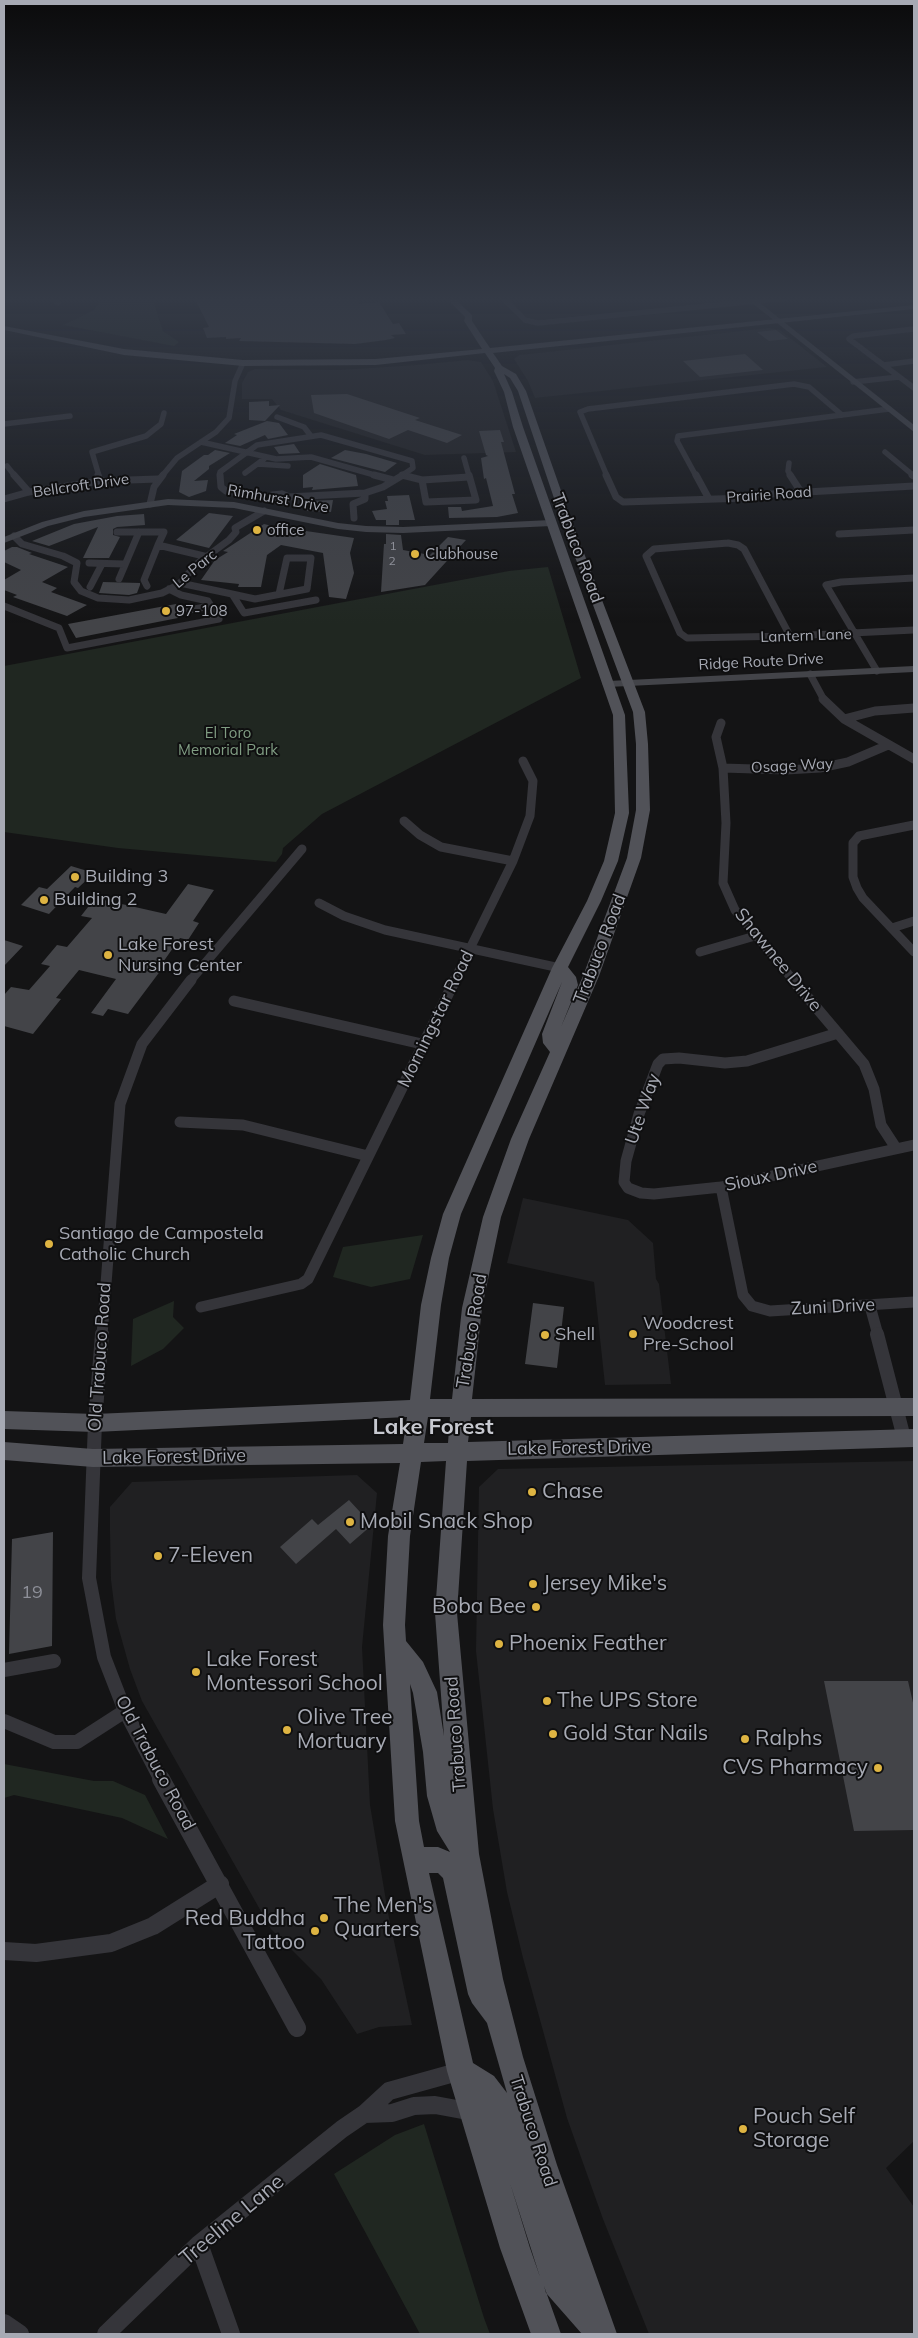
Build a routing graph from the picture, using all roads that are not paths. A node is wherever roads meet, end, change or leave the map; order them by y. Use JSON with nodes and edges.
{"nodes":[{"id":1,"x":231,"y":406,"type":"edge"},
{"id":2,"x":512,"y":406,"type":"edge"},
{"id":3,"x":526,"y":406,"type":"edge"},
{"id":4,"x":621,"y":406,"type":"edge"},
{"id":5,"x":832,"y":406,"type":"edge"},
{"id":6,"x":885,"y":406,"type":"edge"},
{"id":7,"x":889,"y":409,"type":"junction"},
{"id":8,"x":164,"y":413,"type":"dead end"},
{"id":9,"x":842,"y":415,"type":"junction"},
{"id":10,"x":70,"y":416,"type":"dead end"},
{"id":11,"x":278,"y":417,"type":"dead end"},
{"id":12,"x":4,"y":424,"type":"edge"},
{"id":13,"x":518,"y":427,"type":"junction"},
{"id":14,"x":914,"y":429,"type":"edge"},
{"id":15,"x":311,"y":436,"type":"junction"},
{"id":16,"x":201,"y":442,"type":"junction"},
{"id":17,"x":885,"y":452,"type":"dead end"},
{"id":18,"x":246,"y":453,"type":"junction"},
{"id":19,"x":267,"y":457,"type":"junction"},
{"id":20,"x":544,"y":457,"type":"junction"},
{"id":21,"x":464,"y":458,"type":"dead end"},
{"id":22,"x":789,"y":463,"type":"dead end"},
{"id":23,"x":258,"y":464,"type":"junction"},
{"id":24,"x":300,"y":464,"type":"dead end"},
{"id":25,"x":8,"y":466,"type":"dead end"},
{"id":26,"x":245,"y":473,"type":"dead end"},
{"id":27,"x":402,"y":475,"type":"junction"},
{"id":28,"x":469,"y":476,"type":"junction"},
{"id":29,"x":914,"y":476,"type":"edge"},
{"id":30,"x":158,"y":479,"type":"junction"},
{"id":31,"x":100,"y":480,"type":"junction"},
{"id":32,"x":393,"y":480,"type":"junction"},
{"id":33,"x":422,"y":480,"type":"junction"},
{"id":34,"x":914,"y":486,"type":"edge"},
{"id":35,"x":29,"y":492,"type":"junction"},
{"id":36,"x":801,"y":492,"type":"junction"},
{"id":37,"x":365,"y":493,"type":"junction"},
{"id":38,"x":272,"y":499,"type":"junction"},
{"id":39,"x":709,"y":499,"type":"junction"},
{"id":40,"x":4,"y":500,"type":"edge"},
{"id":41,"x":559,"y":500,"type":"junction"},
{"id":42,"x":150,"y":504,"type":"junction"},
{"id":43,"x":264,"y":511,"type":"junction"},
{"id":44,"x":354,"y":518,"type":"dead end"},
{"id":45,"x":551,"y":523,"type":"junction"},
{"id":46,"x":914,"y":530,"type":"edge"},
{"id":47,"x":117,"y":532,"type":"dead end"},
{"id":48,"x":139,"y":532,"type":"junction"},
{"id":49,"x":839,"y":534,"type":"dead end"},
{"id":50,"x":14,"y":536,"type":"junction"},
{"id":51,"x":4,"y":540,"type":"edge"},
{"id":52,"x":158,"y":545,"type":"junction"},
{"id":53,"x":580,"y":555,"type":"junction"},
{"id":54,"x":208,"y":557,"type":"junction"},
{"id":55,"x":89,"y":563,"type":"dead end"},
{"id":56,"x":102,"y":564,"type":"junction"},
{"id":57,"x":124,"y":564,"type":"junction"},
{"id":58,"x":914,"y":578,"type":"edge"},
{"id":59,"x":119,"y":579,"type":"dead end"},
{"id":60,"x":180,"y":583,"type":"junction"},
{"id":61,"x":90,"y":586,"type":"dead end"},
{"id":62,"x":147,"y":586,"type":"dead end"},
{"id":63,"x":169,"y":590,"type":"junction"},
{"id":64,"x":576,"y":593,"type":"junction"},
{"id":65,"x":232,"y":594,"type":"junction"},
{"id":66,"x":279,"y":594,"type":"junction"},
{"id":67,"x":316,"y":600,"type":"dead end"},
{"id":68,"x":4,"y":606,"type":"edge"},
{"id":69,"x":212,"y":606,"type":"junction"},
{"id":70,"x":189,"y":610,"type":"dead end"},
{"id":71,"x":606,"y":624,"type":"junction"},
{"id":72,"x":914,"y":630,"type":"edge"},
{"id":73,"x":854,"y":634,"type":"junction"},
{"id":74,"x":790,"y":636,"type":"junction"},
{"id":75,"x":914,"y":669,"type":"edge"},
{"id":76,"x":877,"y":671,"type":"junction"},
{"id":77,"x":810,"y":674,"type":"junction"},
{"id":78,"x":629,"y":683,"type":"junction"},
{"id":79,"x":608,"y":684,"type":"junction"},
{"id":80,"x":914,"y":708,"type":"edge"},
{"id":81,"x":844,"y":719,"type":"junction"},
{"id":82,"x":721,"y":723,"type":"dead end"},
{"id":83,"x":888,"y":745,"type":"junction"},
{"id":84,"x":914,"y":759,"type":"edge"},
{"id":85,"x":523,"y":761,"type":"dead end"},
{"id":86,"x":723,"y":768,"type":"junction"},
{"id":87,"x":404,"y":822,"type":"dead end"},
{"id":88,"x":914,"y":825,"type":"edge"},
{"id":89,"x":302,"y":849,"type":"dead end"},
{"id":90,"x":512,"y":861,"type":"junction"},
{"id":91,"x":318,"y":903,"type":"dead end"},
{"id":92,"x":914,"y":921,"type":"edge"},
{"id":93,"x":892,"y":928,"type":"junction"},
{"id":94,"x":755,"y":936,"type":"junction"},
{"id":95,"x":470,"y":949,"type":"junction"},
{"id":96,"x":700,"y":952,"type":"dead end"},
{"id":97,"x":914,"y":952,"type":"edge"},
{"id":98,"x":560,"y":968,"type":"junction"},
{"id":99,"x":234,"y":1001,"type":"dead end"},
{"id":100,"x":838,"y":1033,"type":"junction"},
{"id":101,"x":422,"y":1044,"type":"junction"},
{"id":102,"x":559,"y":1051,"type":"junction"},
{"id":103,"x":180,"y":1122,"type":"dead end"},
{"id":104,"x":914,"y":1145,"type":"edge"},
{"id":105,"x":896,"y":1148,"type":"junction"},
{"id":106,"x":368,"y":1156,"type":"junction"},
{"id":107,"x":721,"y":1187,"type":"junction"},
{"id":108,"x":628,"y":1188,"type":"joint"},
{"id":109,"x":914,"y":1302,"type":"edge"},
{"id":110,"x":870,"y":1306,"type":"junction"},
{"id":111,"x":201,"y":1307,"type":"dead end"},
{"id":112,"x":905,"y":1407,"type":"edge"},
{"id":113,"x":419,"y":1408,"type":"junction"},
{"id":114,"x":461,"y":1409,"type":"junction"},
{"id":115,"x":4,"y":1420,"type":"edge"},
{"id":116,"x":95,"y":1423,"type":"junction"},
{"id":117,"x":909,"y":1438,"type":"edge"},
{"id":118,"x":4,"y":1451,"type":"edge"},
{"id":119,"x":457,"y":1451,"type":"junction"},
{"id":120,"x":413,"y":1453,"type":"junction"},
{"id":121,"x":93,"y":1458,"type":"junction"},
{"id":122,"x":395,"y":1645,"type":"junction"},
{"id":123,"x":54,"y":1661,"type":"dead end"},
{"id":124,"x":4,"y":1670,"type":"edge"},
{"id":125,"x":125,"y":1711,"type":"junction"},
{"id":126,"x":4,"y":1721,"type":"edge"},
{"id":127,"x":466,"y":1854,"type":"junction"},
{"id":128,"x":414,"y":1860,"type":"junction"},
{"id":129,"x":220,"y":1884,"type":"junction"},
{"id":130,"x":4,"y":1951,"type":"edge"},
{"id":131,"x":499,"y":2018,"type":"junction"},
{"id":132,"x":297,"y":2028,"type":"dead end"},
{"id":133,"x":461,"y":2070,"type":"junction"},
{"id":134,"x":473,"y":2112,"type":"junction"},
{"id":135,"x":364,"y":2114,"type":"junction"},
{"id":136,"x":199,"y":2244,"type":"junction"},
{"id":137,"x":4,"y":2323,"type":"edge"},
{"id":138,"x":20,"y":2334,"type":"edge"},
{"id":139,"x":106,"y":2334,"type":"edge"},
{"id":140,"x":231,"y":2334,"type":"edge"},
{"id":141,"x":546,"y":2334,"type":"edge"},
{"id":142,"x":602,"y":2334,"type":"edge"}],
"edges":[{"from":1,"to":16,"type":"street"},
{"from":2,"to":13,"type":"main road","name":"Trabuco Road"},
{"from":3,"to":20,"type":"main road","name":"Trabuco Road"},
{"from":4,"to":39,"type":"street","name":"Prairie Road"},
{"from":5,"to":9,"type":"street","name":"Prairie Road"},
{"from":6,"to":7,"type":"street"},
{"from":7,"to":9,"type":"street"},
{"from":7,"to":14,"type":"street"},
{"from":8,"to":31,"type":"street"},
{"from":9,"to":39,"type":"street"},
{"from":10,"to":12,"type":"street"},
{"from":11,"to":15,"type":"street"},
{"from":13,"to":20,"type":"main road"},
{"from":13,"to":45,"type":"main road","name":"Trabuco Road"},
{"from":15,"to":18,"type":"street"},
{"from":15,"to":27,"type":"street"},
{"from":16,"to":18,"type":"street"},
{"from":16,"to":30,"type":"street"},
{"from":17,"to":29,"type":"street"},
{"from":18,"to":19,"type":"street"},
{"from":18,"to":38,"type":"street"},
{"from":19,"to":23,"type":"street"},
{"from":19,"to":32,"type":"street"},
{"from":20,"to":41,"type":"main road","name":"Trabuco Road"},
{"from":21,"to":28,"type":"street"},
{"from":22,"to":36,"type":"street"},
{"from":23,"to":24,"type":"street"},
{"from":23,"to":26,"type":"street"},
{"from":25,"to":35,"type":"street"},
{"from":27,"to":32,"type":"street"},
{"from":27,"to":33,"type":"street"},
{"from":28,"to":33,"type":"street"},
{"from":28,"to":33,"type":"street"},
{"from":30,"to":31,"type":"street","name":"Bellcroft Drive"},
{"from":30,"to":42,"type":"street"},
{"from":31,"to":35,"type":"street","name":"Bellcroft Drive"},
{"from":32,"to":37,"type":"street"},
{"from":34,"to":36,"type":"street","name":"Prairie Road"},
{"from":35,"to":40,"type":"street","name":"Bellcroft Drive"},
{"from":36,"to":39,"type":"street","name":"Prairie Road"},
{"from":37,"to":38,"type":"street"},
{"from":37,"to":44,"type":"street"},
{"from":38,"to":43,"type":"street","name":"Le Parc"},
{"from":41,"to":45,"type":"main road"},
{"from":41,"to":53,"type":"main road","name":"Trabuco Road"},
{"from":42,"to":43,"type":"street","name":"Rimhurst Drive"},
{"from":42,"to":50,"type":"street","name":"Rimhurst Drive"},
{"from":43,"to":45,"type":"street","name":"Rimhurst Drive"},
{"from":43,"to":54,"type":"street","name":"Le Parc"},
{"from":45,"to":53,"type":"main road"},
{"from":45,"to":64,"type":"main road","name":"Trabuco Road"},
{"from":46,"to":49,"type":"street"},
{"from":47,"to":48,"type":"street"},
{"from":48,"to":52,"type":"street"},
{"from":48,"to":57,"type":"street"},
{"from":50,"to":51,"type":"street","name":"Rimhurst Drive"},
{"from":50,"to":63,"type":"street","name":"Le Parc"},
{"from":52,"to":54,"type":"street"},
{"from":52,"to":62,"type":"street"},
{"from":53,"to":71,"type":"main road","name":"Trabuco Road"},
{"from":54,"to":60,"type":"street","name":"Le Parc"},
{"from":55,"to":56,"type":"street"},
{"from":56,"to":57,"type":"street"},
{"from":56,"to":61,"type":"street"},
{"from":57,"to":59,"type":"street"},
{"from":58,"to":73,"type":"street"},
{"from":60,"to":63,"type":"street","name":"Le Parc"},
{"from":60,"to":65,"type":"street"},
{"from":63,"to":69,"type":"street"},
{"from":64,"to":71,"type":"main road"},
{"from":64,"to":79,"type":"main road","name":"Trabuco Road"},
{"from":65,"to":66,"type":"street"},
{"from":65,"to":67,"type":"street"},
{"from":66,"to":66,"type":"street"},
{"from":68,"to":69,"type":"street"},
{"from":69,"to":70,"type":"street"},
{"from":71,"to":78,"type":"main road","name":"Trabuco Road"},
{"from":72,"to":73,"type":"street","name":"Lantern Lane"},
{"from":73,"to":74,"type":"street","name":"Lantern Lane"},
{"from":73,"to":76,"type":"street"},
{"from":74,"to":74,"type":"street","name":"Lantern Lane"},
{"from":75,"to":76,"type":"street","name":"Ridge Route Drive"},
{"from":76,"to":77,"type":"street","name":"Ridge Route Drive"},
{"from":77,"to":78,"type":"main road","name":"Ridge Route Drive"},
{"from":77,"to":81,"type":"street"},
{"from":78,"to":79,"type":"street","name":"Ridge Route Drive"},
{"from":78,"to":102,"type":"main road","name":"Trabuco Road"},
{"from":79,"to":98,"type":"main road","name":"Trabuco Road"},
{"from":80,"to":81,"type":"street"},
{"from":81,"to":83,"type":"street"},
{"from":82,"to":86,"type":"street","name":"Shawnee Drive"},
{"from":83,"to":84,"type":"street"},
{"from":83,"to":86,"type":"street","name":"Osage Way"},
{"from":85,"to":90,"type":"street","name":"Morningstar Road"},
{"from":86,"to":94,"type":"street","name":"Shawnee Drive"},
{"from":87,"to":90,"type":"street"},
{"from":88,"to":93,"type":"street"},
{"from":89,"to":116,"type":"street","name":"Old Trabuco Road"},
{"from":90,"to":95,"type":"street","name":"Morningstar Road"},
{"from":91,"to":95,"type":"street"},
{"from":92,"to":93,"type":"street"},
{"from":93,"to":97,"type":"street"},
{"from":94,"to":96,"type":"street"},
{"from":94,"to":100,"type":"street","name":"Shawnee Drive"},
{"from":95,"to":98,"type":"street"},
{"from":95,"to":101,"type":"street","name":"Morningstar Road"},
{"from":98,"to":102,"type":"main road"},
{"from":98,"to":113,"type":"main road","name":"Trabuco Road"},
{"from":99,"to":101,"type":"street"},
{"from":100,"to":105,"type":"street","name":"Shawnee Drive"},
{"from":100,"to":108,"type":"street","name":"Ute Way"},
{"from":101,"to":106,"type":"street","name":"Morningstar Road"},
{"from":102,"to":114,"type":"main road","name":"Trabuco Road"},
{"from":103,"to":106,"type":"street"},
{"from":104,"to":105,"type":"street","name":"Sioux Drive"},
{"from":105,"to":107,"type":"street","name":"Sioux Drive"},
{"from":106,"to":111,"type":"street","name":"Morningstar Road"},
{"from":107,"to":108,"type":"street","name":"Sioux Drive"},
{"from":107,"to":110,"type":"street","name":"Zuni Drive"},
{"from":109,"to":110,"type":"street","name":"Zuni Drive"},
{"from":110,"to":112,"type":"street"},
{"from":112,"to":114,"type":"main road","name":"Lake Forest Drive"},
{"from":112,"to":117,"type":"street"},
{"from":113,"to":114,"type":"main road","name":"Lake Forest Drive"},
{"from":113,"to":116,"type":"main road","name":"Lake Forest Drive"},
{"from":113,"to":120,"type":"main road","name":"Trabuco Road"},
{"from":114,"to":119,"type":"main road","name":"Trabuco Road"},
{"from":115,"to":116,"type":"main road","name":"Lake Forest Drive"},
{"from":116,"to":121,"type":"street","name":"Old Trabuco Road"},
{"from":117,"to":119,"type":"main road","name":"Lake Forest Drive"},
{"from":118,"to":121,"type":"main road","name":"Lake Forest Drive"},
{"from":119,"to":120,"type":"main road","name":"Lake Forest Drive"},
{"from":119,"to":127,"type":"main road","name":"Trabuco Road"},
{"from":120,"to":121,"type":"main road","name":"Lake Forest Drive"},
{"from":120,"to":122,"type":"main road","name":"Trabuco Road"},
{"from":121,"to":125,"type":"street","name":"Old Trabuco Road"},
{"from":122,"to":127,"type":"main road"},
{"from":122,"to":128,"type":"main road","name":"Trabuco Road"},
{"from":123,"to":124,"type":"street"},
{"from":125,"to":126,"type":"street"},
{"from":125,"to":129,"type":"street","name":"Old Trabuco Road"},
{"from":127,"to":131,"type":"main road","name":"Trabuco Road"},
{"from":128,"to":131,"type":"main road"},
{"from":128,"to":133,"type":"main road","name":"Trabuco Road"},
{"from":129,"to":130,"type":"street"},
{"from":129,"to":132,"type":"street","name":"Old Trabuco Road"},
{"from":131,"to":142,"type":"main road","name":"Trabuco Road"},
{"from":133,"to":134,"type":"main road","name":"Trabuco Road"},
{"from":133,"to":135,"type":"street","name":"Treeline Lane"},
{"from":133,"to":142,"type":"main road"},
{"from":134,"to":135,"type":"street"},
{"from":134,"to":141,"type":"main road","name":"Trabuco Road"},
{"from":135,"to":136,"type":"street","name":"Treeline Lane"},
{"from":136,"to":139,"type":"street","name":"Treeline Lane"},
{"from":136,"to":140,"type":"street"},
{"from":137,"to":138,"type":"street"}]}
